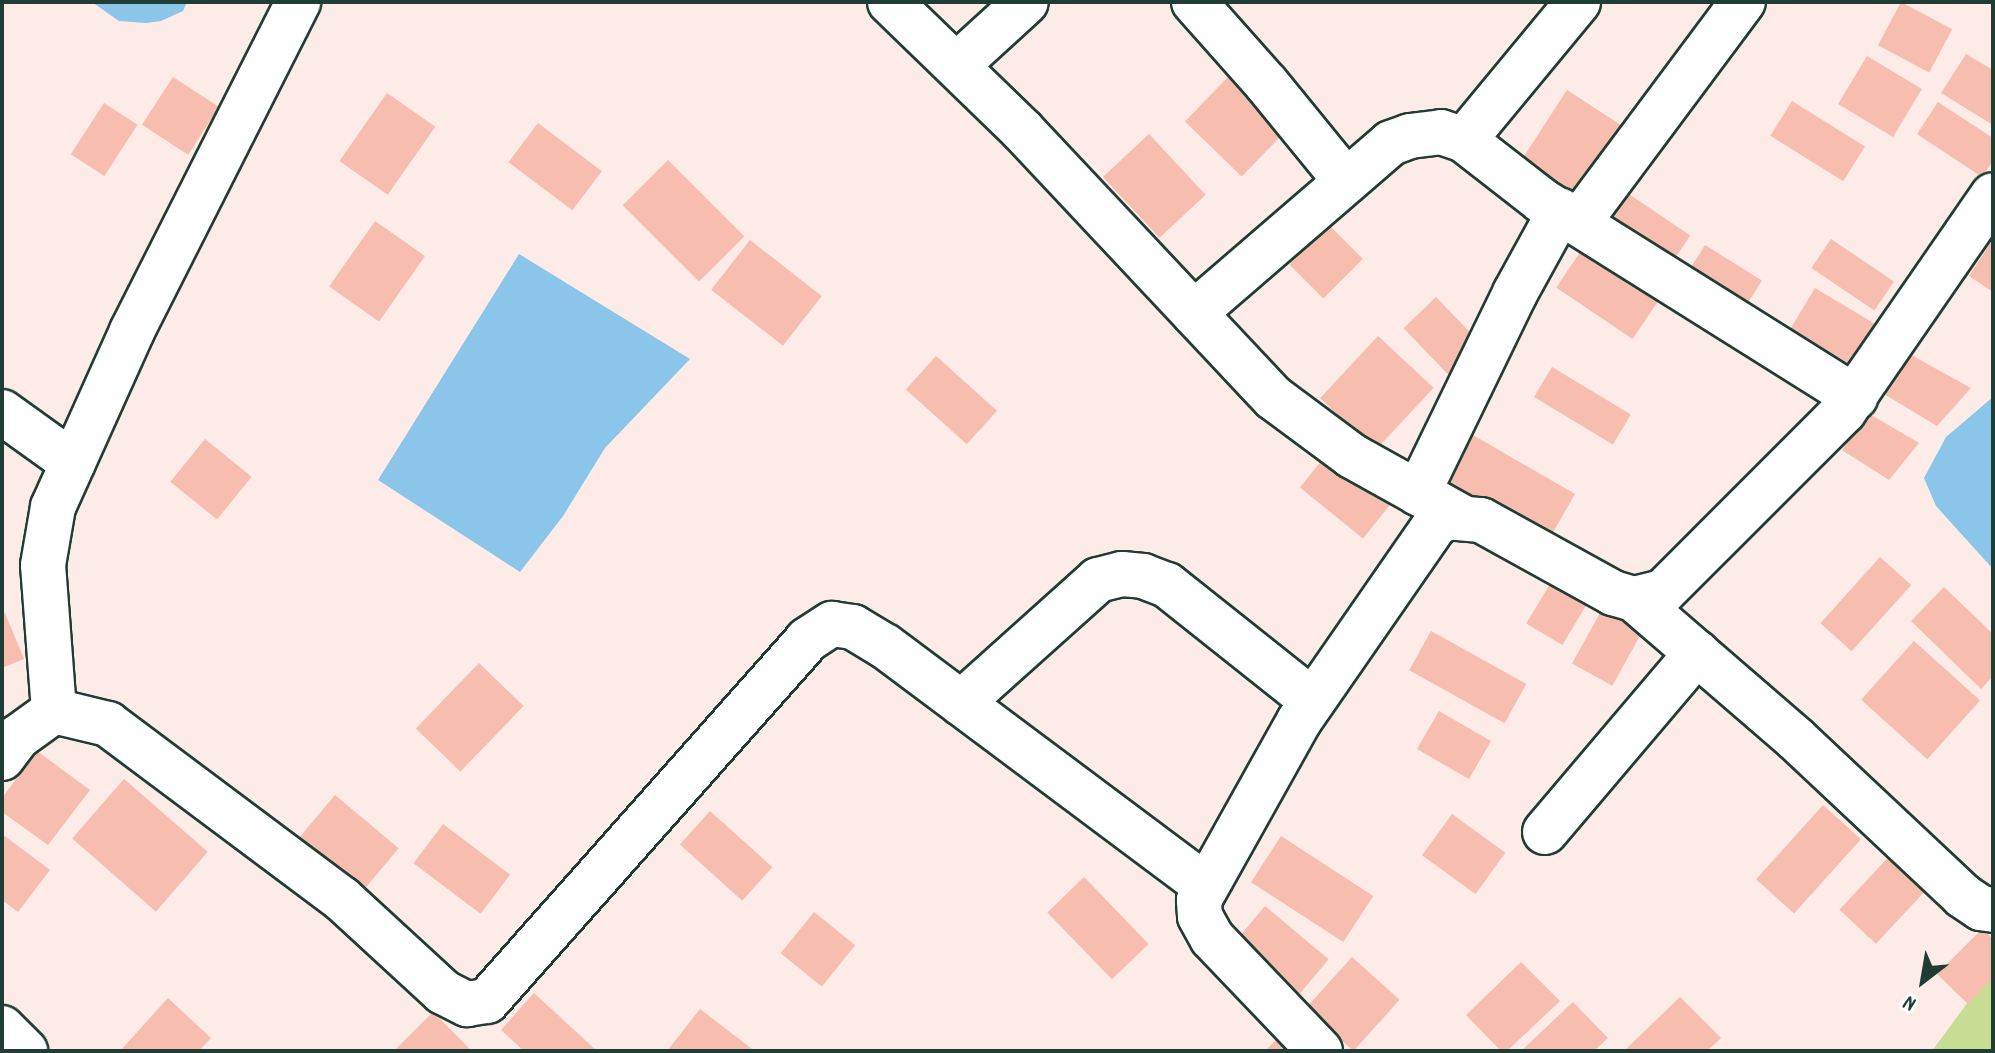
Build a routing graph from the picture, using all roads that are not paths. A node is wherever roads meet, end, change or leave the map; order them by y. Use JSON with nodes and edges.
{"nodes":[{"id":1,"x":298,"y":2,"type":"edge"},
{"id":2,"x":890,"y":2,"type":"edge"},
{"id":3,"x":1026,"y":2,"type":"edge"},
{"id":4,"x":1194,"y":2,"type":"edge"},
{"id":5,"x":1578,"y":2,"type":"edge"},
{"id":6,"x":1743,"y":2,"type":"edge"},
{"id":7,"x":957,"y":65,"type":"junction"},
{"id":8,"x":1464,"y":140,"type":"junction"},
{"id":9,"x":1346,"y":181,"type":"junction"},
{"id":10,"x":1993,"y":195,"type":"edge"},
{"id":11,"x":1569,"y":217,"type":"junction"},
{"id":12,"x":1194,"y":313,"type":"junction"},
{"id":13,"x":1855,"y":397,"type":"junction"},
{"id":14,"x":2,"y":412,"type":"edge"},
{"id":15,"x":73,"y":463,"type":"junction"},
{"id":16,"x":1418,"y":493,"type":"junction"},
{"id":17,"x":1460,"y":516,"type":"junction"},
{"id":18,"x":1634,"y":599,"type":"junction"},
{"id":19,"x":1697,"y":653,"type":"junction"},
{"id":20,"x":1313,"y":701,"type":"junction"},
{"id":21,"x":961,"y":703,"type":"junction"},
{"id":22,"x":54,"y":711,"type":"junction"},
{"id":23,"x":2,"y":758,"type":"edge"},
{"id":24,"x":1545,"y":832,"type":"dead end"},
{"id":25,"x":1204,"y":885,"type":"junction"},
{"id":26,"x":1993,"y":910,"type":"edge"},
{"id":27,"x":2,"y":1028,"type":"edge"},
{"id":28,"x":25,"y":1051,"type":"edge"},
{"id":29,"x":1320,"y":1051,"type":"edge"}],
"edges":[{"from":1,"to":15,"type":"street"},
{"from":2,"to":7,"type":"street"},
{"from":3,"to":7,"type":"street"},
{"from":4,"to":9,"type":"street"},
{"from":5,"to":8,"type":"street"},
{"from":6,"to":11,"type":"street"},
{"from":7,"to":12,"type":"street"},
{"from":8,"to":9,"type":"street"},
{"from":8,"to":11,"type":"street"},
{"from":9,"to":12,"type":"street"},
{"from":10,"to":13,"type":"street"},
{"from":11,"to":13,"type":"street"},
{"from":11,"to":16,"type":"street"},
{"from":12,"to":16,"type":"street"},
{"from":13,"to":18,"type":"street"},
{"from":14,"to":15,"type":"street"},
{"from":15,"to":22,"type":"street"},
{"from":16,"to":17,"type":"street"},
{"from":17,"to":18,"type":"street"},
{"from":17,"to":20,"type":"street"},
{"from":18,"to":19,"type":"street"},
{"from":19,"to":24,"type":"street"},
{"from":19,"to":26,"type":"street"},
{"from":20,"to":21,"type":"street"},
{"from":20,"to":25,"type":"street"},
{"from":21,"to":22,"type":"street"},
{"from":21,"to":25,"type":"street"},
{"from":22,"to":23,"type":"street"},
{"from":25,"to":29,"type":"street"},
{"from":27,"to":28,"type":"street"}]}
